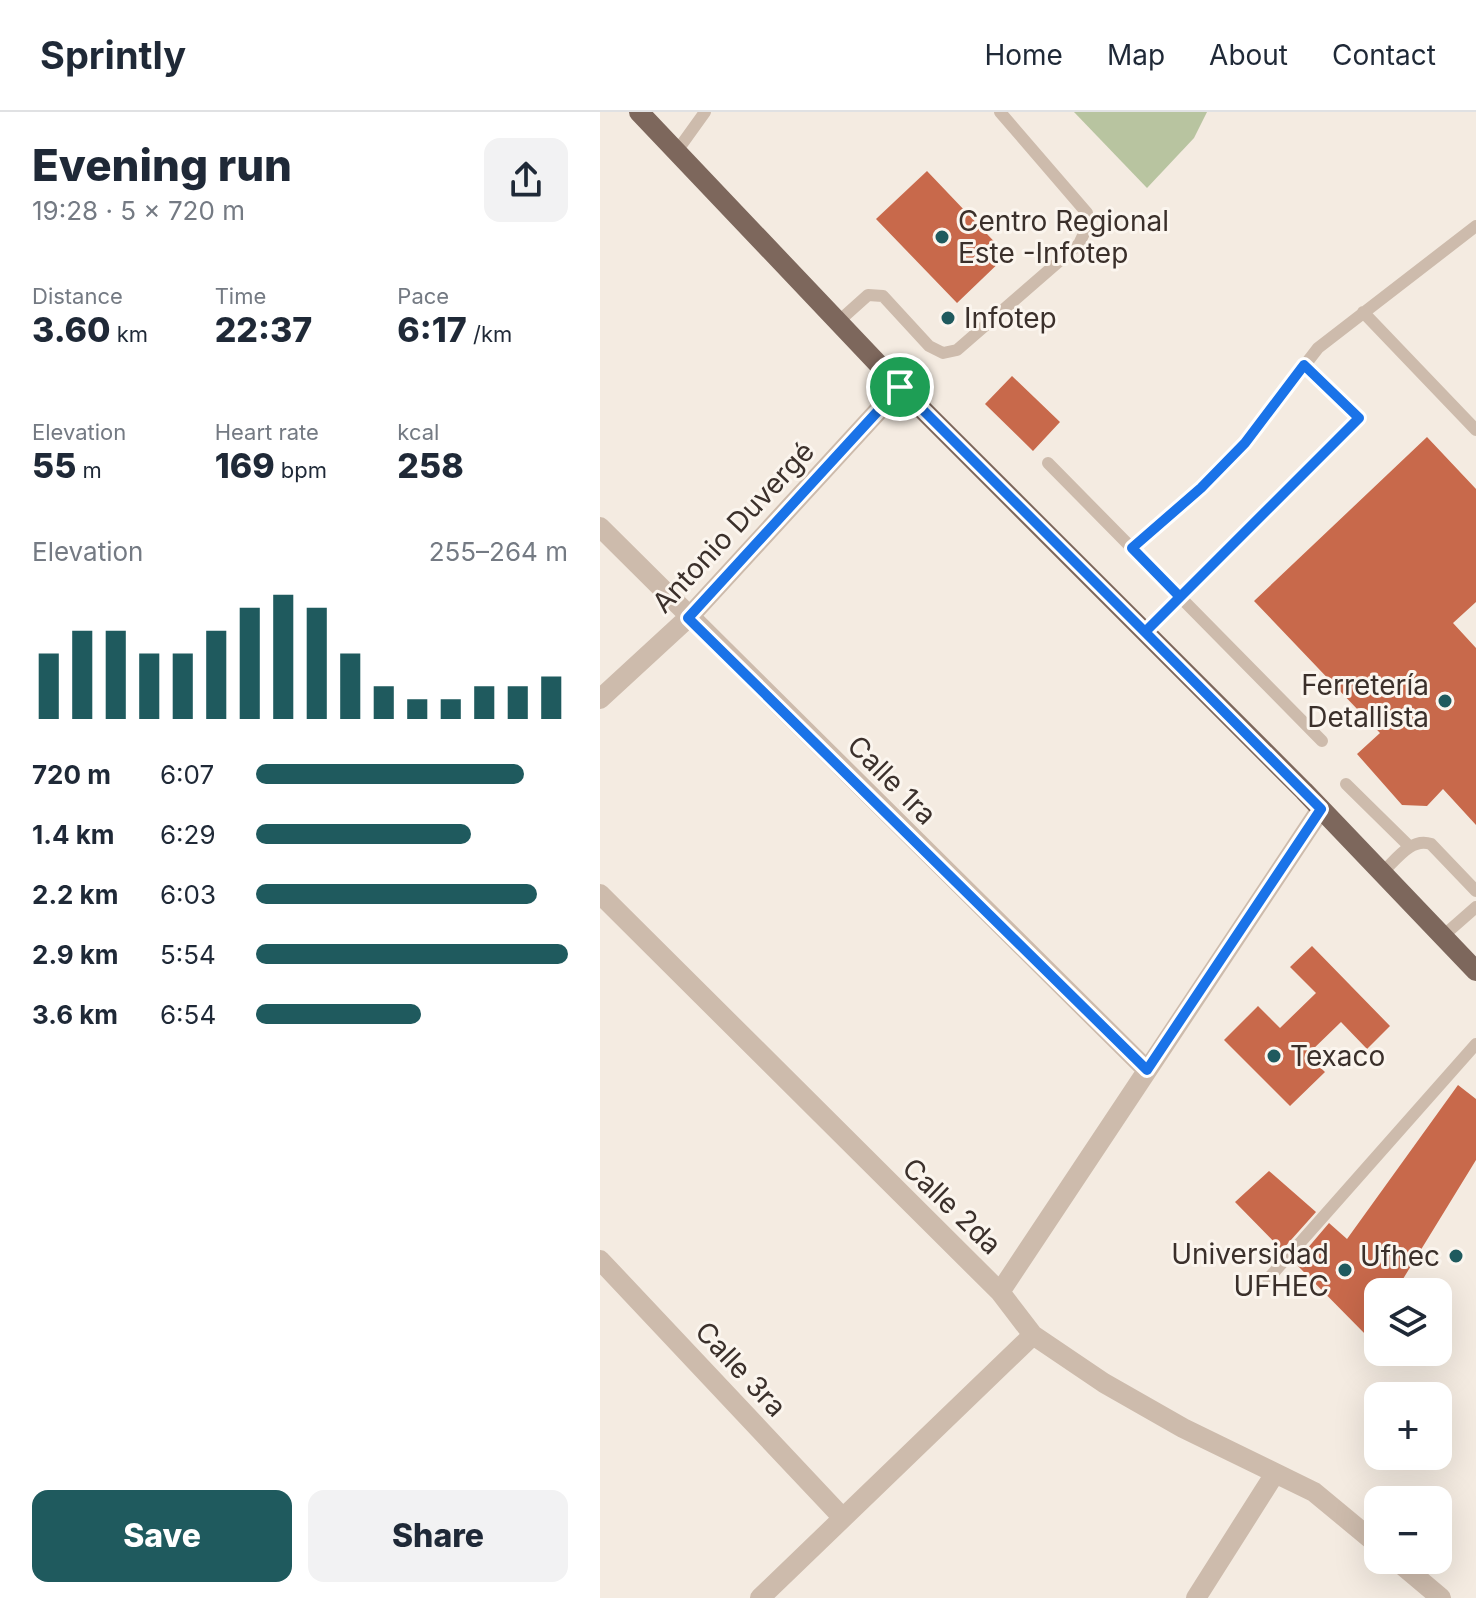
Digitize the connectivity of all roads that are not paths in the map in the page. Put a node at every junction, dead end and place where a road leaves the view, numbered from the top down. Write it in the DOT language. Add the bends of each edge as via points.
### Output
graph roads {
  1 [pos="639,112"];
  2 [pos="705,112"];
  3 [pos="1000,112"];
  4 [pos="677,151"];
  5 [pos="1476,226"];
  6 [pos="1363,312"];
  7 [pos="839,321"];
  8 [pos="1304,365"];
  9 [pos="900,387"];
  10 [pos="1476,430"];
  11 [pos="1048,463"];
  12 [pos="600,527"];
  13 [pos="1132,548"];
  14 [pos="1180,597"];
  15 [pos="688,618"];
  16 [pos="1145,632"];
  17 [pos="600,699"];
  18 [pos="1322,741"];
  19 [pos="1346,784"];
  20 [pos="1321,809"];
  21 [pos="1410,847"];
  22 [pos="1382,873"];
  23 [pos="1476,891"];
  24 [pos="600,894"];
  25 [pos="1476,907"];
  26 [pos="1443,936"];
  27 [pos="1476,971"];
  28 [pos="1476,1044"];
  29 [pos="1147,1070"];
  30 [pos="600,1260"];
  31 [pos="1268,1279"];
  32 [pos="1000,1292"];
  33 [pos="1033,1335"];
  34 [pos="1274,1475"];
  35 [pos="841,1516"];
  36 [pos="1364,1533"];
  37 [pos="1413,1574"];
  38 [pos="760,1598"];
  39 [pos="1196,1598"];
  40 [pos="1441,1598"];
  1 -- 4 [label="main road"];
  2 -- 4 [label="lane"];
  3 -- 7 [label="lane" via="1087,213 1079,244 957,350 943,353 929,346 883,296 868,295"];
  4 -- 7 [label="main road"];
  5 -- 6 [label="lane"];
  6 -- 8 [label="lane"];
  6 -- 10 [label="lane"];
  7 -- 9 [label="main road"];
  8 -- 13 [label="lane" via="1245,443"];
  8 -- 14 [label="lane" via="1359,418"];
  9 -- 15 [label="street, Antonio Duvergé"];
  9 -- 16 [label="main road"];
  11 -- 13 [label="lane"];
  12 -- 15 [label="street, Calle 1ra"];
  13 -- 14 [label="lane"];
  14 -- 16 [label="lane"];
  14 -- 18 [label="lane"];
  15 -- 17 [label="street, Antonio Duvergé"];
  15 -- 29 [label="street, Calle 1ra"];
  16 -- 20 [label="main road"];
  19 -- 21 [label="lane"];
  20 -- 22 [label="main road"];
  20 -- 29 [label="street"];
  21 -- 22 [label="lane"];
  21 -- 23 [label="lane" via="1422,841 1431,844"];
  22 -- 26 [label="main road"];
  24 -- 32 [label="street, Calle 2da"];
  25 -- 26 [label="lane"];
  26 -- 27 [label="main road"];
  28 -- 31 [label="lane"];
  29 -- 32 [label="street"];
  30 -- 35 [label="street, Calle 3ra"];
  32 -- 33 [label="street, Calle 2da"];
  33 -- 34 [label="street, Calle 2da" via="1104,1383"];
  33 -- 35 [label="street"];
  34 -- 36 [label="street, Calle 2da" via="1314,1492"];
  34 -- 39 [label="street"];
  35 -- 38 [label="street"];
  37 -- 40 [label="street"];
}
